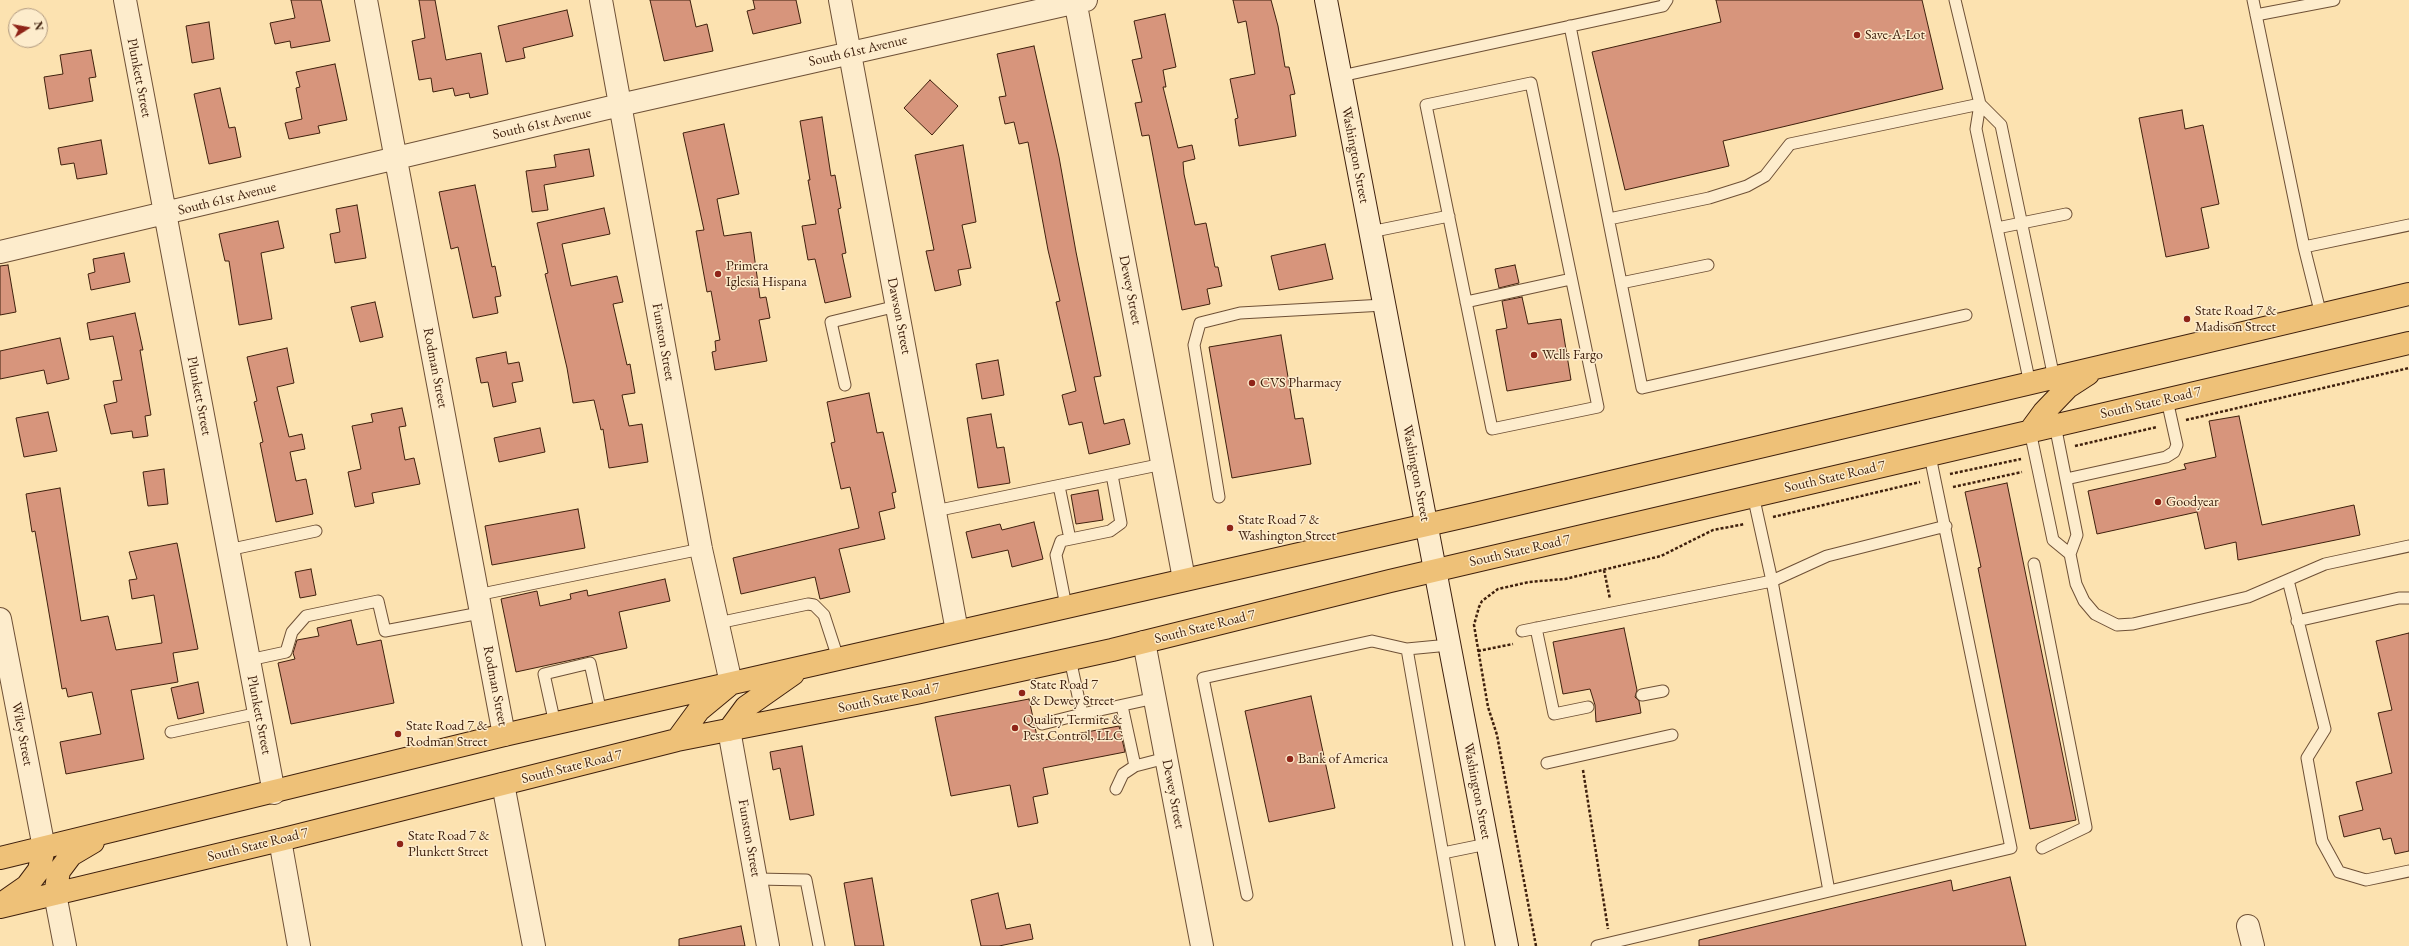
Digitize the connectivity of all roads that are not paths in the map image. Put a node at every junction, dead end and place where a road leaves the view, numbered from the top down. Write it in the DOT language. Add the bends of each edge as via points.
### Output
graph roads {
  1 [pos="125,0"];
  2 [pos="366,0"];
  3 [pos="602,0"];
  4 [pos="840,0"];
  5 [pos="1326,0"];
  6 [pos="1667,0"];
  7 [pos="1955,0"];
  8 [pos="2253,0"];
  9 [pos="2334,0"];
  10 [pos="1079,1"];
  11 [pos="2256,16"];
  12 [pos="1570,26"];
  13 [pos="850,53"];
  14 [pos="1341,76"];
  15 [pos="1980,104"];
  16 [pos="620,105"];
  17 [pos="396,158"];
  18 [pos="165,214"];
  19 [pos="2066,214"];
  20 [pos="1449,216"];
  21 [pos="1609,219"];
  22 [pos="2021,223"];
  23 [pos="2409,225"];
  24 [pos="1997,228"];
  25 [pos="1370,232"];
  26 [pos="2304,247"];
  27 [pos="0,252"];
  28 [pos="1708,265"];
  29 [pos="1572,279"];
  30 [pos="1621,283"];
  31 [pos="2409,294"];
  32 [pos="1466,302"];
  33 [pos="1384,305"];
  34 [pos="897,306"];
  35 [pos="2321,314"];
  36 [pos="1966,315"];
  37 [pos="2409,343"];
  38 [pos="2098,368"];
  39 [pos="2054,378"];
  40 [pos="2030,384"];
  41 [pos="845,385"];
  42 [pos="2166,400"];
  43 [pos="2055,425"];
  44 [pos="2030,431"];
  45 [pos="2005,437"];
  46 [pos="1930,456"];
  47 [pos="1163,464"];
  48 [pos="1112,475"];
  49 [pos="2066,479"];
  50 [pos="1059,486"];
  51 [pos="1753,496"];
  52 [pos="1219,497"];
  53 [pos="935,511"];
  54 [pos="1426,525"];
  55 [pos="1946,526"];
  56 [pos="316,530"];
  57 [pos="1070,539"];
  58 [pos="2409,546"];
  59 [pos="701,549"];
  60 [pos="228,550"];
  61 [pos="2070,554"];
  62 [pos="2034,564"];
  63 [pos="1435,571"];
  64 [pos="1184,579"];
  65 [pos="2288,580"];
  66 [pos="1772,581"];
  67 [pos="2409,598"];
  68 [pos="479,604"];
  69 [pos="1066,606"];
  70 [pos="0,619"];
  71 [pos="2297,621"];
  72 [pos="718,623"];
  73 [pos="958,631"];
  74 [pos="1522,631"];
  75 [pos="1537,633"];
  76 [pos="1144,642"];
  77 [pos="1449,645"];
  78 [pos="1407,650"];
  79 [pos="838,658"];
  80 [pos="1070,658"];
  81 [pos="249,660"];
  82 [pos="802,667"];
  83 [pos="731,683"];
  84 [pos="1663,691"];
  85 [pos="1642,695"];
  86 [pos="1155,698"];
  87 [pos="1122,706"];
  88 [pos="1588,707"];
  89 [pos="259,713"];
  90 [pos="601,713"];
  91 [pos="1082,714"];
  92 [pos="555,724"];
  93 [pos="1042,724"];
  94 [pos="729,730"];
  95 [pos="171,732"];
  96 [pos="504,735"];
  97 [pos="1672,735"];
  98 [pos="677,740"];
  99 [pos="1166,758"];
  100 [pos="1547,763"];
  101 [pos="1135,766"];
  102 [pos="503,784"];
  103 [pos="1116,789"];
  104 [pos="274,793"];
  105 [pos="106,834"];
  106 [pos="280,840"];
  107 [pos="1487,844"];
  108 [pos="44,848"];
  109 [pos="2042,848"];
  110 [pos="1443,853"];
  111 [pos="0,858"];
  112 [pos="2409,871"];
  113 [pos="757,879"];
  114 [pos="1829,891"];
  115 [pos="55,894"];
  116 [pos="1247,895"];
  117 [pos="0,906"];
  118 [pos="64,946"];
  119 [pos="299,946"];
  120 [pos="534,946"];
  121 [pos="768,946"];
  122 [pos="819,946"];
  123 [pos="1202,946"];
  124 [pos="1459,946"];
  125 [pos="1507,946"];
  126 [pos="1597,946"];
  1 -- 18 [label="street, Plunkett Street"];
  2 -- 17 [label="street, Rodman Street"];
  3 -- 16 [label="street, Funston Street"];
  4 -- 13 [label="street, Dawson Street"];
  5 -- 14 [label="street, Washington Street"];
  6 -- 12 [label="lane" via="1663,6"];
  7 -- 15 [label="lane"];
  8 -- 11 [label="lane"];
  9 -- 11 [label="lane"];
  10 -- 13 [label="street, South 61st Avenue"];
  10 -- 47 [label="street, Dewey Street"];
  11 -- 26 [label="lane"];
  12 -- 14 [label="lane"];
  12 -- 21 [label="lane"];
  13 -- 16 [label="street, South 61st Avenue"];
  13 -- 34 [label="street, Dawson Street"];
  14 -- 25 [label="street, Washington Street"];
  15 -- 21 [label="lane" via="1790,144 1766,176 1747,186 1709,198"];
  15 -- 22 [label="lane" via="2001,125"];
  15 -- 24 [label="lane" via="1976,129"];
  16 -- 17 [label="street, South 61st Avenue"];
  16 -- 59 [label="street, Funston Street"];
  17 -- 18 [label="street, South 61st Avenue"];
  17 -- 68 [label="street, Rodman Street"];
  18 -- 27 [label="street, South 61st Avenue"];
  18 -- 60 [label="street, Plunkett Street"];
  19 -- 22 [label="lane"];
  20 -- 25 [label="lane"];
  20 -- 29 [label="lane" via="1426,105 1531,83"];
  20 -- 32 [label="lane"];
  21 -- 30 [label="lane"];
  22 -- 24 [label="lane"];
  22 -- 39 [label="lane"];
  23 -- 26 [label="lane"];
  24 -- 40 [label="lane"];
  25 -- 33 [label="street, Washington Street"];
  26 -- 35 [label="lane"];
  28 -- 30 [label="lane"];
  29 -- 32 [label="lane"];
  29 -- 32 [label="lane" via="1598,407 1492,429"];
  30 -- 36 [label="lane" via="1642,388"];
  31 -- 35 [label="main road"];
  33 -- 52 [label="lane" via="1240,313 1200,323 1194,345"];
  33 -- 54 [label="street, Washington Street"];
  34 -- 41 [label="lane" via="831,322"];
  34 -- 53 [label="street, Dawson Street"];
  35 -- 38 [label="main road"];
  37 -- 42 [label="main road, South State Road 7"];
  38 -- 39 [label="main road"];
  38 -- 44 [label="main road" via="2068,387"];
  39 -- 40 [label="main road"];
  39 -- 45 [label="main road" via="2046,398 2027,422"];
  40 -- 54 [label="main road"];
  42 -- 43 [label="main road, South State Road 7"];
  42 -- 49 [label="lane" via="2177,445 2174,452 2166,457"];
  43 -- 44 [label="main road, South State Road 7"];
  43 -- 49 [label="lane"];
  44 -- 45 [label="main road, South State Road 7"];
  44 -- 61 [label="lane" via="2053,540"];
  45 -- 46 [label="main road, South State Road 7"];
  46 -- 51 [label="main road, South State Road 7"];
  46 -- 55 [label="lane"];
  47 -- 48 [label="lane"];
  47 -- 64 [label="street, Dewey Street"];
  48 -- 50 [label="lane"];
  48 -- 57 [label="lane" via="1121,523 1110,531"];
  49 -- 61 [label="lane" via="2078,536"];
  50 -- 53 [label="lane"];
  50 -- 57 [label="lane"];
  51 -- 63 [label="main road, South State Road 7"];
  51 -- 66 [label="lane"];
  53 -- 73 [label="street, Dawson Street"];
  54 -- 63 [label="street, Washington Street"];
  54 -- 64 [label="main road"];
  55 -- 66 [label="lane" via="1828,556"];
  55 -- 114 [label="lane" via="2011,848"];
  56 -- 60 [label="lane"];
  57 -- 69 [label="lane" via="1061,541 1056,555"];
  58 -- 65 [label="lane" via="2325,564"];
  59 -- 68 [label="lane"];
  59 -- 72 [label="street, Funston Street"];
  60 -- 81 [label="street, Plunkett Street"];
  61 -- 65 [label="lane" via="2076,584 2084,601 2095,614 2117,625 2133,624 2248,597"];
  62 -- 109 [label="lane" via="2086,827"];
  63 -- 76 [label="main road, South State Road 7"];
  63 -- 77 [label="street, Washington Street"];
  64 -- 69 [label="main road"];
  65 -- 71 [label="lane"];
  66 -- 75 [label="lane" via="1613,613"];
  66 -- 114 [label="lane"];
  67 -- 71 [label="lane" via="2399,598"];
  68 -- 81 [label="lane" via="386,631 378,601 306,616 292,632 286,652"];
  68 -- 96 [label="street, Rodman Street"];
  69 -- 73 [label="main road"];
  70 -- 108 [label="street, Wiley Street"];
  71 -- 112 [label="lane" via="2325,729 2307,758 2322,841 2339,872 2366,880"];
  72 -- 79 [label="lane" via="808,604 814,605 824,615"];
  72 -- 83 [label="street, Funston Street"];
  73 -- 79 [label="main road"];
  74 -- 75 [label="lane"];
  75 -- 88 [label="lane" via="1554,714"];
  76 -- 80 [label="main road, South State Road 7"];
  76 -- 86 [label="street, Dewey Street"];
  77 -- 78 [label="lane"];
  77 -- 107 [label="street, Washington Street"];
  78 -- 110 [label="lane"];
  78 -- 116 [label="lane" via="1372,641 1203,678"];
  79 -- 82 [label="main road"];
  80 -- 91 [label="lane"];
  80 -- 94 [label="main road, South State Road 7" via="916,693"];
  81 -- 89 [label="street, Plunkett Street"];
  82 -- 83 [label="main road"];
  82 -- 94 [label="main road" via="746,707"];
  83 -- 90 [label="main road"];
  83 -- 98 [label="main road" via="699,710"];
  84 -- 85 [label="lane"];
  86 -- 87 [label="lane"];
  86 -- 99 [label="street, Dewey Street"];
  87 -- 91 [label="lane"];
  87 -- 101 [label="lane"];
  89 -- 95 [label="lane"];
  89 -- 104 [label="street, Plunkett Street"];
  90 -- 92 [label="main road"];
  90 -- 92 [label="lane" via="590,664 544,674"];
  91 -- 93 [label="lane"];
  92 -- 96 [label="main road"];
  94 -- 98 [label="main road, South State Road 7"];
  94 -- 113 [label="street, Funston Street"];
  96 -- 104 [label="main road"];
  97 -- 100 [label="lane"];
  98 -- 102 [label="main road, South State Road 7"];
  99 -- 101 [label="lane"];
  99 -- 123 [label="street, Dewey Street"];
  101 -- 103 [label="lane" via="1123,774"];
  102 -- 106 [label="main road, South State Road 7"];
  102 -- 120 [label="street"];
  104 -- 105 [label="main road"];
  105 -- 108 [label="main road"];
  105 -- 115 [label="main road" via="71,855 59,871"];
  106 -- 115 [label="main road, South State Road 7"];
  106 -- 119 [label="street"];
  107 -- 110 [label="lane"];
  107 -- 125 [label="street, Washington Street"];
  108 -- 111 [label="main road"];
  108 -- 117 [label="main road" via="39,870 27,886"];
  110 -- 124 [label="lane"];
  113 -- 121 [label="street, Funston Street"];
  113 -- 122 [label="lane" via="806,880"];
  114 -- 126 [label="lane"];
  115 -- 117 [label="main road, South State Road 7"];
  115 -- 118 [label="street"];
}
